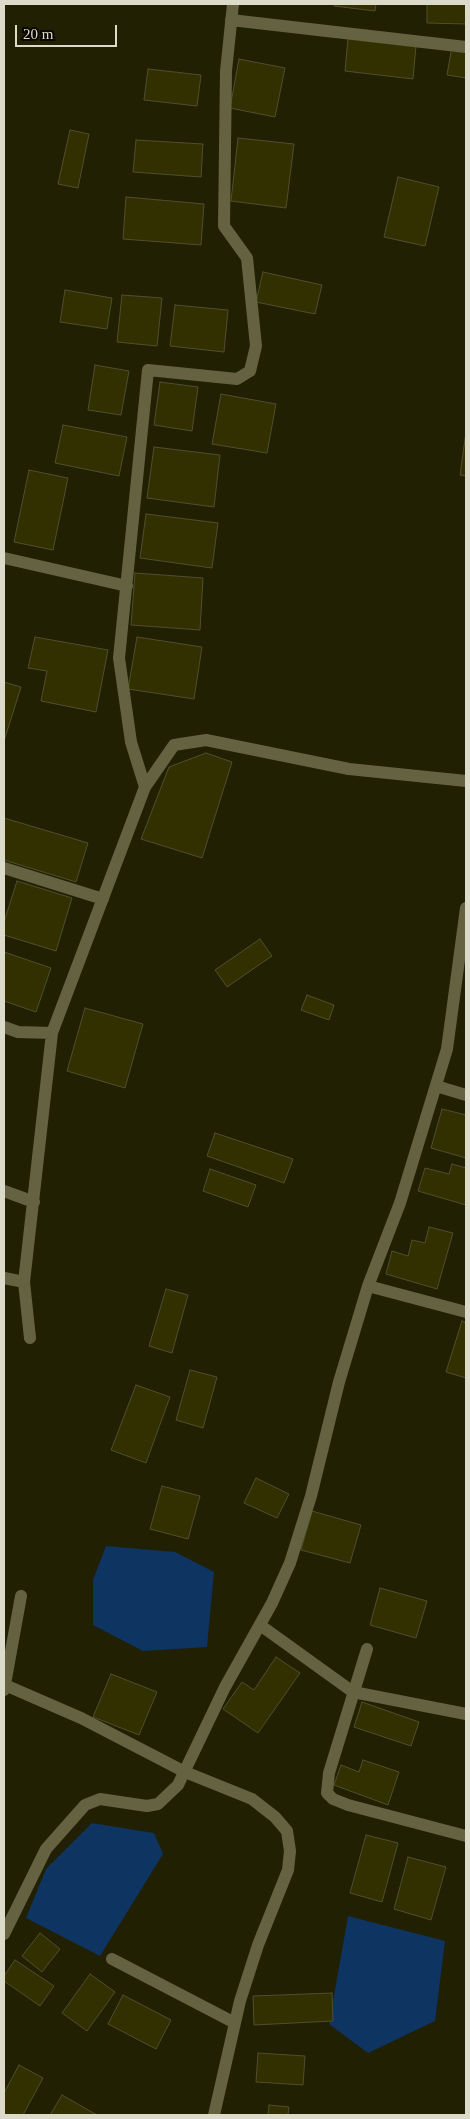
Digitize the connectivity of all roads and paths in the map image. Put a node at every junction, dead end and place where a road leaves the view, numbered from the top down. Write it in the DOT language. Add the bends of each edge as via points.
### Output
graph roads {
  1 [pos="233,4"];
  2 [pos="231,20"];
  3 [pos="466,47"];
  4 [pos="4,558"];
  5 [pos="127,586"];
  6 [pos="466,781"];
  7 [pos="145,787"];
  8 [pos="4,868"];
  9 [pos="103,898"];
  10 [pos="466,908"];
  11 [pos="4,1027"];
  12 [pos="52,1032"];
  13 [pos="436,1086"];
  14 [pos="466,1095"];
  15 [pos="4,1191"];
  16 [pos="34,1202"];
  17 [pos="4,1278"];
  18 [pos="24,1282"];
  19 [pos="368,1286"];
  20 [pos="466,1312"];
  21 [pos="30,1338"];
  22 [pos="21,1596"];
  23 [pos="260,1625"];
  24 [pos="367,1649"];
  25 [pos="4,1687"];
  26 [pos="354,1692"];
  27 [pos="466,1714"];
  28 [pos="185,1772"];
  29 [pos="466,1836"];
  30 [pos="4,1934"];
  31 [pos="112,1959"];
  32 [pos="235,2023"];
  33 [pos="214,2115"];
  1 -- 2 [label="street"];
  2 -- 3 [label="street"];
  2 -- 5 [label="street" via="226,71 224,226 247,258 256,346 250,371 237,379 148,370"];
  4 -- 5 [label="street"];
  5 -- 7 [label="street" via="119,658 131,742"];
  6 -- 7 [label="street" via="349,769 206,740 174,745"];
  7 -- 9 [label="street"];
  8 -- 9 [label="street"];
  9 -- 12 [label="street"];
  10 -- 13 [label="street" via="447,1049"];
  11 -- 12 [label="street" via="18,1032"];
  12 -- 16 [label="street"];
  13 -- 14 [label="street"];
  13 -- 19 [label="street" via="400,1203"];
  15 -- 16 [label="street"];
  16 -- 18 [label="street"];
  17 -- 18 [label="street"];
  18 -- 21 [label="street"];
  19 -- 20 [label="street"];
  19 -- 23 [label="street" via="290,1563"];
  22 -- 25 [label="street"];
  23 -- 26 [label="street"];
  23 -- 28 [label="street" via="225,1686"];
  24 -- 26 [label="street"];
  25 -- 28 [label="street" via="81,1718"];
  26 -- 27 [label="street"];
  26 -- 29 [label="street" via="329,1773 327,1793 333,1800 348,1805"];
  28 -- 30 [label="street" via="178,1785 158,1804 147,1806 100,1800 85,1805 46,1849"];
  28 -- 32 [label="street" via="252,1800 275,1817 287,1831 288,1870 258,1945"];
  31 -- 32 [label="street"];
  32 -- 33 [label="street"];
}
